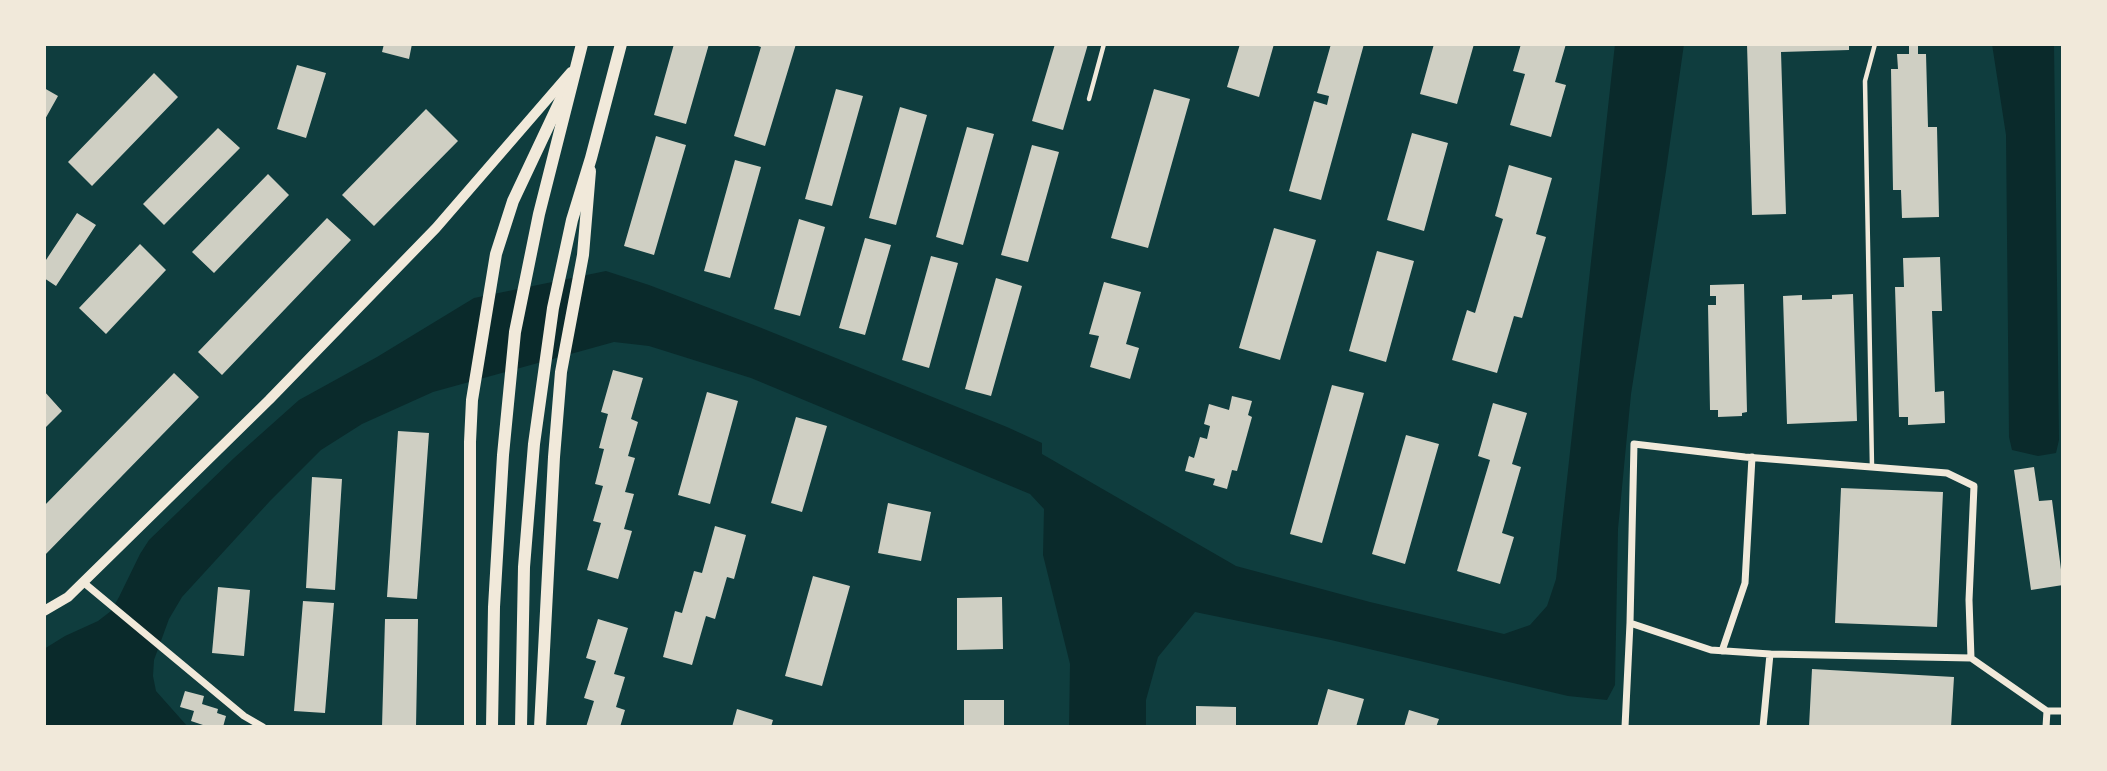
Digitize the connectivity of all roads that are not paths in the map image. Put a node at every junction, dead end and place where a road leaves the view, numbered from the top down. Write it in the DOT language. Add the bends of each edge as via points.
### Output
graph roads {
  1 [pos="582,44"];
  2 [pos="621,44"];
  3 [pos="1104,44"];
  4 [pos="1875,44"];
  5 [pos="576,67"];
  6 [pos="1089,99"];
  7 [pos="591,158"];
  8 [pos="1752,457"];
  9 [pos="1872,467"];
  10 [pos="83,582"];
  11 [pos="44,611"];
  12 [pos="1630,623"];
  13 [pos="1721,651"];
  14 [pos="1770,654"];
  15 [pos="1971,659"];
  16 [pos="2047,711"];
  17 [pos="2063,711"];
  18 [pos="263,727"];
  19 [pos="470,727"];
  20 [pos="492,727"];
  21 [pos="522,727"];
  22 [pos="540,727"];
  23 [pos="1625,727"];
  24 [pos="1763,727"];
  25 [pos="2046,727"];
  1 -- 5 [label="main road"];
  2 -- 7 [label="main road"];
  3 -- 6 [label="lane"];
  4 -- 9 [label="lane" via="1865,81"];
  5 -- 10 [label="street" via="436,228"];
  5 -- 19 [label="main road" via="513,201 490,287 470,442"];
  5 -- 20 [label="main road" via="515,332 494,607"];
  7 -- 21 [label="main road" via="553,308 534,444 523,567"];
  7 -- 22 [label="main road" via="583,255 561,372"];
  8 -- 9 [label="street"];
  8 -- 12 [label="street" via="1634,444"];
  8 -- 13 [label="street" via="1745,583"];
  9 -- 15 [label="street" via="1947,473 1974,485"];
  10 -- 11 [label="street"];
  10 -- 18 [label="street"];
  12 -- 13 [label="street"];
  12 -- 23 [label="street"];
  13 -- 14 [label="street"];
  14 -- 15 [label="street"];
  14 -- 24 [label="street"];
  15 -- 16 [label="street"];
  16 -- 17 [label="street"];
  16 -- 25 [label="street"];
}
